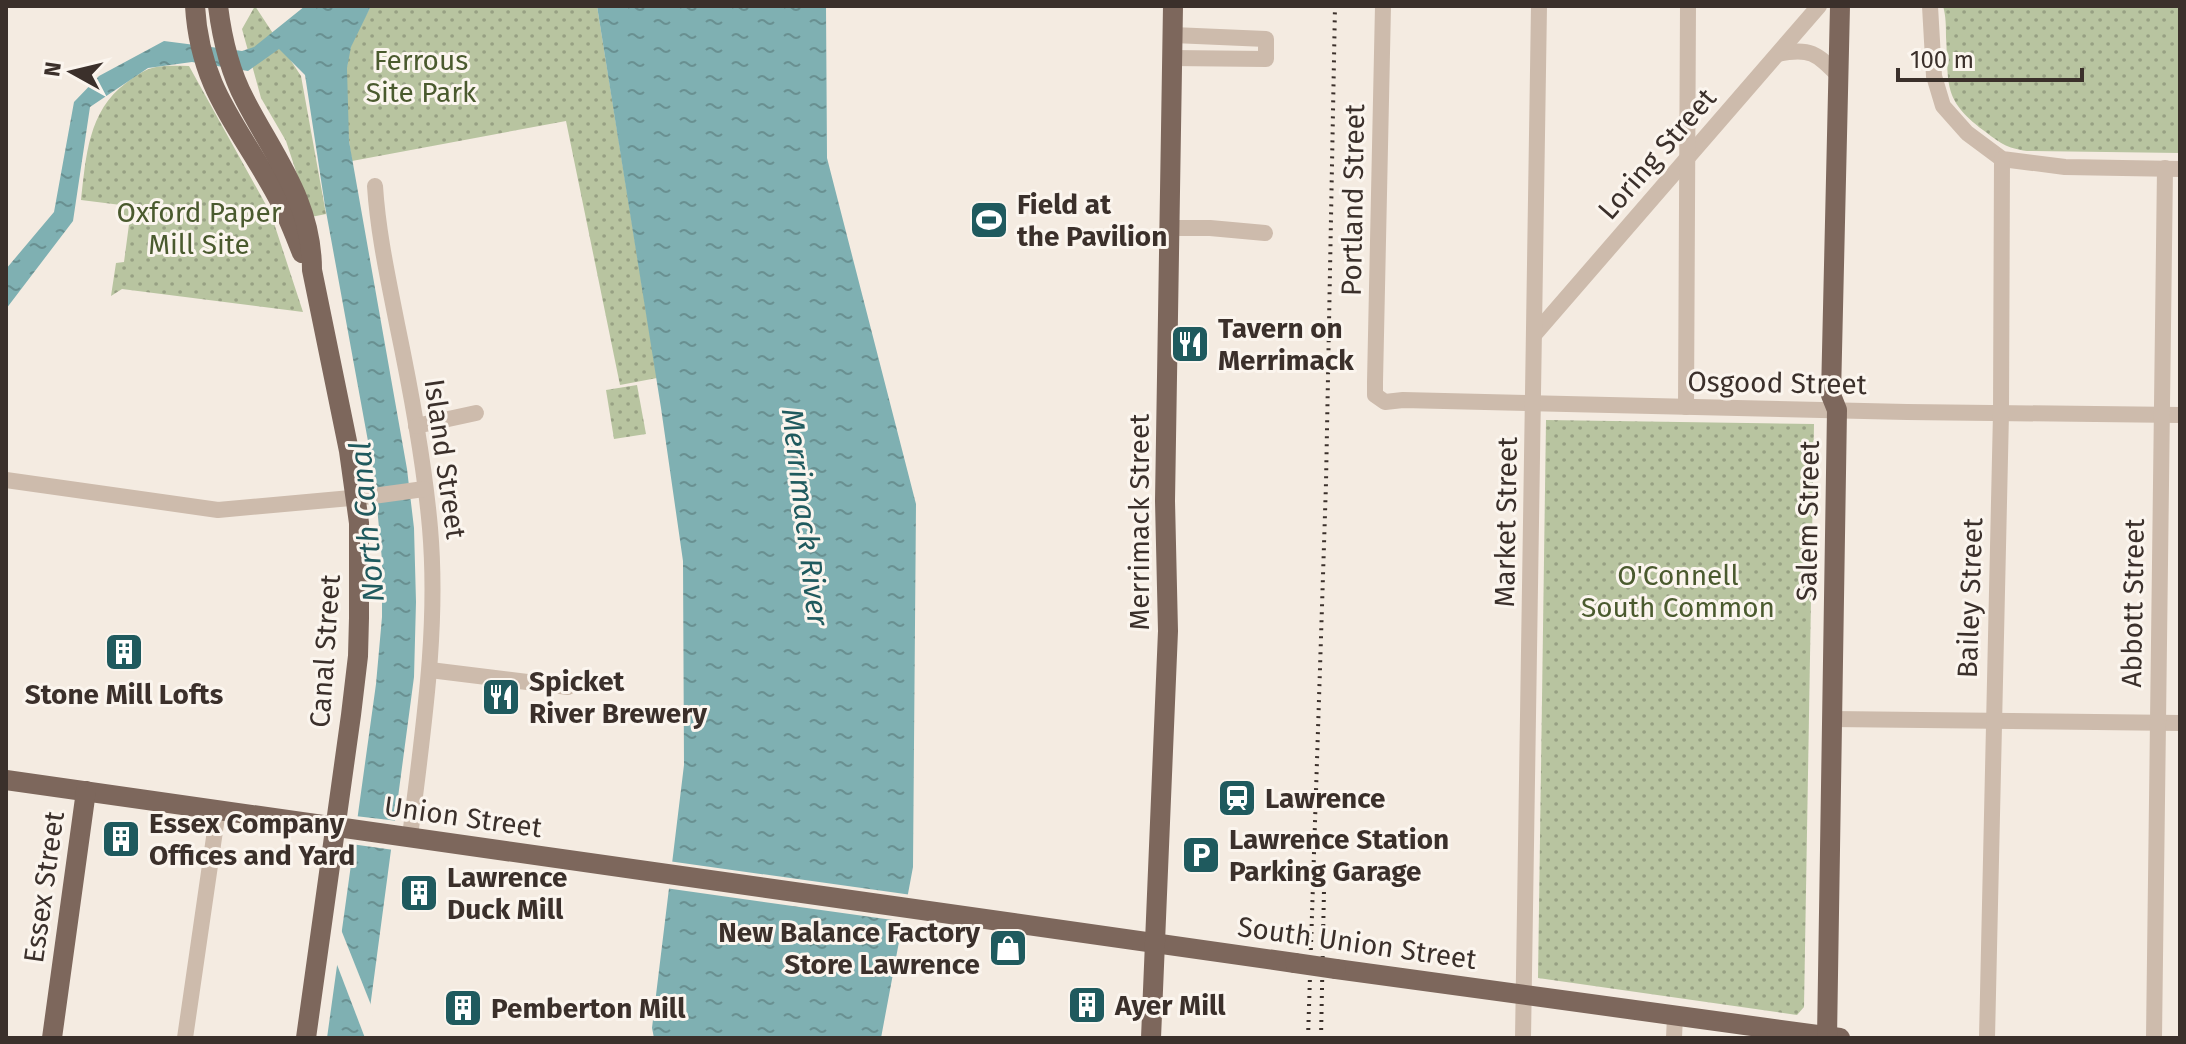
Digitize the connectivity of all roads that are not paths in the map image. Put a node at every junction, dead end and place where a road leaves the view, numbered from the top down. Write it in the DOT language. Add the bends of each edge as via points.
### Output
graph roads {
  1 [pos="1173,6"];
  2 [pos="1383,6"];
  3 [pos="1539,6"];
  4 [pos="1688,6"];
  5 [pos="1819,6"];
  6 [pos="1840,6"];
  7 [pos="1930,6"];
  8 [pos="195,9"];
  9 [pos="218,9"];
  10 [pos="1173,35"];
  11 [pos="1778,54"];
  12 [pos="1172,58"];
  13 [pos="1840,77"];
  14 [pos="1688,159"];
  15 [pos="2002,159"];
  16 [pos="2172,169"];
  17 [pos="375,186"];
  18 [pos="1169,228"];
  19 [pos="1265,233"];
  20 [pos="312,270"];
  21 [pos="1534,335"];
  22 [pos="1375,395"];
  23 [pos="1533,403"];
  24 [pos="1686,407"];
  25 [pos="1837,410"];
  26 [pos="476,413"];
  27 [pos="2001,413"];
  28 [pos="2163,415"];
  29 [pos="2180,415"];
  30 [pos="416,426"];
  31 [pos="6,480"];
  32 [pos="418,490"];
  33 [pos="364,497"];
  34 [pos="430,670"];
  35 [pos="568,687"];
  36 [pos="1832,719"];
  37 [pos="1993,721"];
  38 [pos="2157,723"];
  39 [pos="2180,723"];
  40 [pos="6,780"];
  41 [pos="86,791"];
  42 [pos="218,810"];
  43 [pos="345,829"];
  44 [pos="404,837"];
  45 [pos="864,902"];
  46 [pos="1156,942"];
  47 [pos="1523,995"];
  48 [pos="1675,1016"];
  49 [pos="1832,1037"];
  50 [pos="52,1038"];
  51 [pos="185,1038"];
  52 [pos="306,1038"];
  53 [pos="1151,1038"];
  54 [pos="1523,1038"];
  55 [pos="1674,1038"];
  56 [pos="1987,1038"];
  57 [pos="2154,1038"];
  1 -- 10 [label="main road, Merrimack Street"];
  2 -- 22 [label="street, Portland Street"];
  3 -- 21 [label="street, Market Street"];
  4 -- 14 [label="street"];
  5 -- 11 [label="street, Loring Street"];
  6 -- 13 [label="main road, Salem Street"];
  7 -- 15 [label="street" via="1934,76 1943,106 1967,133"];
  8 -- 20 [label="main road, Canal Street" via="209,77 277,195"];
  9 -- 20 [label="main road, Canal Street" via="236,81 287,172 306,221"];
  10 -- 12 [label="main road, Merrimack Street"];
  10 -- 12 [label="street" via="1266,39 1266,59"];
  11 -- 13 [label="street" via="1805,50"];
  11 -- 14 [label="street, Loring Street"];
  12 -- 18 [label="main road, Merrimack Street"];
  13 -- 25 [label="main road, Salem Street" via="1831,395"];
  14 -- 21 [label="street, Loring Street"];
  14 -- 24 [label="street"];
  15 -- 16 [label="street" via="2065,167"];
  15 -- 27 [label="street, Bailey Street"];
  16 -- 28 [label="street, Abbott Street"];
  17 -- 30 [label="street, Island Street"];
  18 -- 19 [label="street"];
  18 -- 46 [label="main road, Merrimack Street" via="1168,631"];
  20 -- 33 [label="main road, Canal Street"];
  21 -- 23 [label="street, Market Street"];
  22 -- 23 [label="street, Osgood Street" via="1385,402"];
  23 -- 24 [label="street, Osgood Street"];
  23 -- 47 [label="street, Market Street"];
  24 -- 25 [label="street, Osgood Street"];
  25 -- 27 [label="street, Osgood Street"];
  25 -- 36 [label="main road, Salem Street"];
  26 -- 30 [label="street"];
  27 -- 28 [label="street, Osgood Street"];
  27 -- 37 [label="street, Bailey Street"];
  28 -- 29 [label="street, Osgood Street"];
  28 -- 38 [label="street, Abbott Street"];
  30 -- 32 [label="street, Island Street"];
  31 -- 33 [label="street" via="218,510"];
  32 -- 33 [label="street"];
  32 -- 34 [label="street, Island Street" via="433,585"];
  33 -- 43 [label="main road, Canal Street"];
  34 -- 35 [label="street"];
  34 -- 44 [label="street, Island Street"];
  36 -- 37 [label="street"];
  36 -- 49 [label="main road, Salem Street"];
  37 -- 38 [label="street"];
  37 -- 56 [label="street, Bailey Street"];
  38 -- 39 [label="street"];
  38 -- 57 [label="street, Abbott Street"];
  40 -- 41 [label="main road, Union Street"];
  41 -- 42 [label="main road, Union Street"];
  41 -- 50 [label="main road, Essex Street"];
  42 -- 43 [label="main road, Union Street"];
  42 -- 51 [label="street"];
  43 -- 44 [label="main road, Union Street"];
  43 -- 52 [label="main road, Canal Street"];
  44 -- 45 [label="main road, Union Street"];
  45 -- 46 [label="main road, South Union Street"];
  46 -- 47 [label="main road, South Union Street, bridge"];
  46 -- 53 [label="main road, Merrimack Street"];
  47 -- 48 [label="main road, South Union Street"];
  47 -- 54 [label="street, Market Street"];
  48 -- 49 [label="main road, South Union Street"];
  48 -- 55 [label="street"];
}
